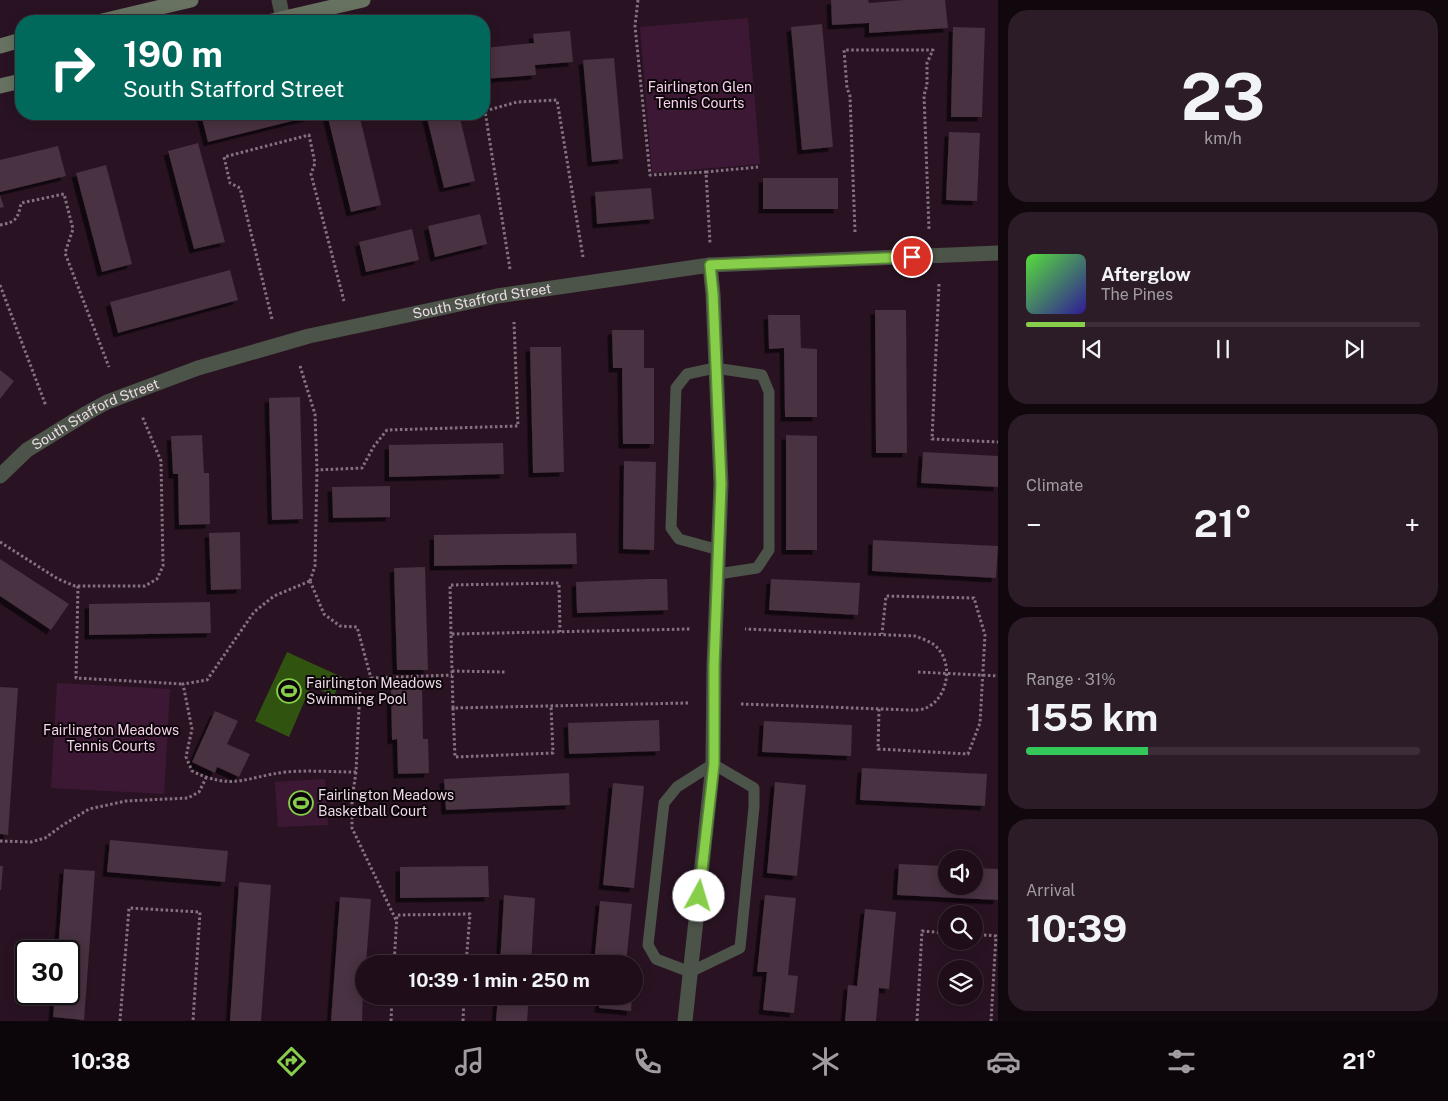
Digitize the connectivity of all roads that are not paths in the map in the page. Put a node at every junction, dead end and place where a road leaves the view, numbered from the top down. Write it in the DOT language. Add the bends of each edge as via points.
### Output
graph roads {
  1 [pos="191,0"];
  2 [pos="279,0"];
  3 [pos="364,0"];
  4 [pos="127,15"];
  5 [pos="278,15"];
  6 [pos="300,15"];
  7 [pos="15,42"];
  8 [pos="0,46"];
  9 [pos="15,82"];
  10 [pos="0,86"];
  11 [pos="998,253"];
  12 [pos="710,265"];
  13 [pos="715,368"];
  14 [pos="0,476"];
  15 [pos="719,550"];
  16 [pos="718,574"];
  17 [pos="714,764"];
  18 [pos="690,972"];
  19 [pos="685,1021"];
  1 -- 4 [label="main road"];
  2 -- 5 [label="street"];
  3 -- 6 [label="main road"];
  7 -- 8 [label="main road"];
  9 -- 10 [label="main road"];
  11 -- 12 [label="street, South Stafford Street"];
  12 -- 13 [label="street"];
  12 -- 14 [label="street, South Stafford Street" via="497,296 309,336 206,366 108,402 87,413 28,450"];
  13 -- 15 [label="street" via="721,484"];
  13 -- 15 [label="lane" via="687,374 676,388 672,528 679,539"];
  13 -- 16 [label="lane" via="762,375 769,392 769,550 757,568"];
  15 -- 16 [label="street"];
  16 -- 17 [label="street"];
  17 -- 18 [label="street"];
  17 -- 18 [label="lane" via="677,787 664,804 648,945 656,959"];
  17 -- 18 [label="lane" via="754,788 740,948"];
  18 -- 19 [label="street"];
}
